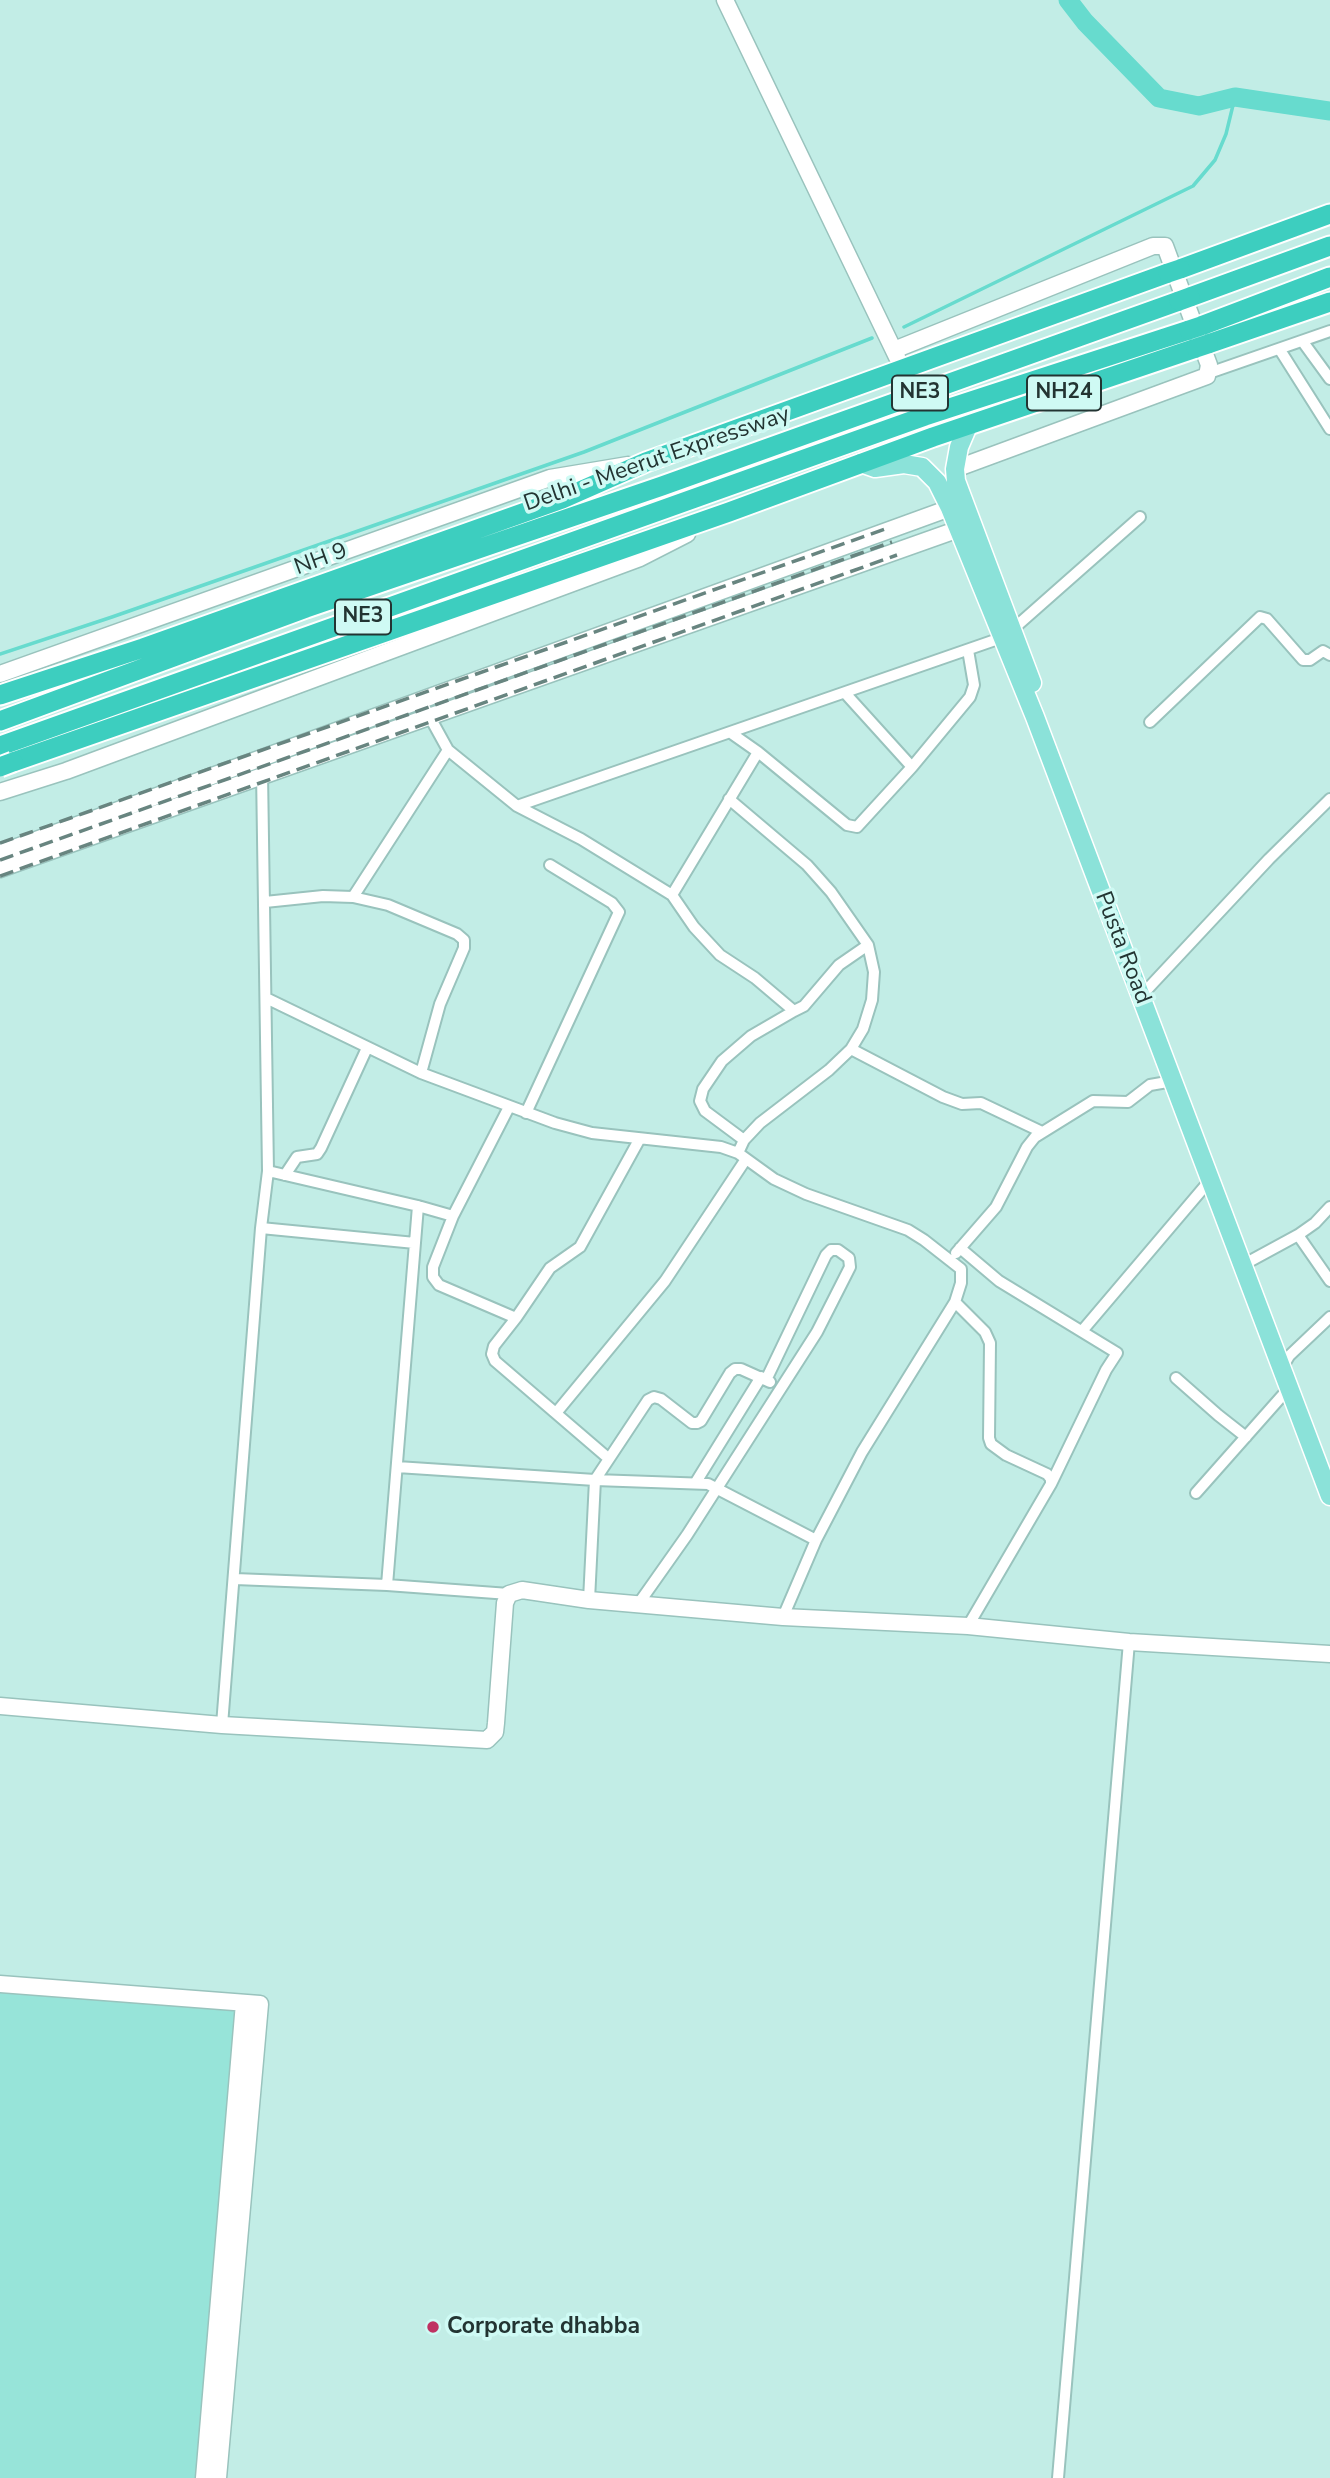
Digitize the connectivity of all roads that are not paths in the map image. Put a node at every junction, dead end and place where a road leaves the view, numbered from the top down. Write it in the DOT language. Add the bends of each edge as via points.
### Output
graph roads {
  1 [pos="725,0"];
  2 [pos="1329,214"];
  3 [pos="1330,246"];
  4 [pos="1330,277"];
  5 [pos="1330,302"];
  6 [pos="1330,331"];
  7 [pos="1198,337"];
  8 [pos="1303,342"];
  9 [pos="894,350"];
  10 [pos="1279,351"];
  11 [pos="903,370"];
  12 [pos="1209,373"];
  13 [pos="1330,379"];
  14 [pos="968,426"];
  15 [pos="1330,429"];
  16 [pos="646,462"];
  17 [pos="862,463"];
  18 [pos="955,469"];
  19 [pos="950,508"];
  20 [pos="729,512"];
  21 [pos="1140,517"];
  22 [pos="959,529"];
  23 [pos="1007,634"];
  24 [pos="968,650"];
  25 [pos="1330,655"];
  26 [pos="0,674"];
  27 [pos="845,694"];
  28 [pos="0,695"];
  29 [pos="421,701"];
  30 [pos="428,717"];
  31 [pos="0,721"];
  32 [pos="1150,722"];
  33 [pos="731,733"];
  34 [pos="448,751"];
  35 [pos="758,752"];
  36 [pos="4,755"];
  37 [pos="261,759"];
  38 [pos="912,767"];
  39 [pos="263,777"];
  40 [pos="7,790"];
  41 [pos="729,799"];
  42 [pos="1330,799"];
  43 [pos="517,806"];
  44 [pos="0,853"];
  45 [pos="550,865"];
  46 [pos="0,869"];
  47 [pos="672,895"];
  48 [pos="354,897"];
  49 [pos="265,902"];
  50 [pos="868,944"];
  51 [pos="1144,993"];
  52 [pos="266,998"];
  53 [pos="794,1012"];
  54 [pos="367,1048"];
  55 [pos="851,1049"];
  56 [pos="421,1073"];
  57 [pos="1173,1081"];
  58 [pos="509,1107"];
  59 [pos="526,1113"];
  60 [pos="1042,1132"];
  61 [pos="639,1140"];
  62 [pos="744,1140"];
  63 [pos="742,1156"];
  64 [pos="268,1171"];
  65 [pos="285,1175"];
  66 [pos="1211,1179"];
  67 [pos="418,1206"];
  68 [pos="1330,1207"];
  69 [pos="453,1216"];
  70 [pos="261,1228"];
  71 [pos="1298,1235"];
  72 [pos="415,1243"];
  73 [pos="960,1248"];
  74 [pos="950,1260"];
  75 [pos="1252,1260"];
  76 [pos="1330,1281"];
  77 [pos="955,1302"];
  78 [pos="1330,1317"];
  79 [pos="516,1318"];
  80 [pos="1082,1331"];
  81 [pos="1285,1362"];
  82 [pos="763,1378"];
  83 [pos="1176,1378"];
  84 [pos="782,1388"];
  85 [pos="1289,1388"];
  86 [pos="556,1413"];
  87 [pos="1246,1437"];
  88 [pos="608,1458"];
  89 [pos="1330,1462"];
  90 [pos="397,1467"];
  91 [pos="595,1480"];
  92 [pos="696,1482"];
  93 [pos="1051,1484"];
  94 [pos="717,1488"];
  95 [pos="1196,1493"];
  96 [pos="1330,1496"];
  97 [pos="816,1540"];
  98 [pos="235,1579"];
  99 [pos="387,1585"];
  100 [pos="509,1594"];
  101 [pos="589,1600"];
  102 [pos="639,1603"];
  103 [pos="783,1617"];
  104 [pos="968,1626"];
  105 [pos="1129,1642"];
  106 [pos="1330,1654"];
  107 [pos="0,1706"];
  108 [pos="222,1725"];
  109 [pos="0,1984"];
  110 [pos="252,2004"];
  111 [pos="204,2478"];
  112 [pos="218,2478"];
  113 [pos="1058,2478"];
  1 -- 9 [label="street"];
  2 -- 11 [label="highway"];
  3 -- 31 [label="highway, Delhi - Meerut Expressway / NE3"];
  4 -- 7 [label="highway, Delhi - Meerut Expressway / NE3"];
  5 -- 7 [label="highway, NH24" via="1278,320"];
  6 -- 8 [label="street"];
  7 -- 14 [label="highway, NH24"];
  7 -- 36 [label="highway, Delhi - Meerut Expressway / NE3" via="925,416"];
  8 -- 10 [label="street"];
  8 -- 13 [label="street"];
  9 -- 11 [label="street"];
  9 -- 12 [label="street" via="1162,244"];
  10 -- 12 [label="street"];
  10 -- 15 [label="street"];
  11 -- 16 [label="highway"];
  12 -- 18 [label="street"];
  14 -- 17 [label="highway, NH24"];
  14 -- 18 [label="main road"];
  16 -- 26 [label="street, NH 9" via="550,478"];
  16 -- 28 [label="highway" via="562,499"];
  17 -- 19 [label="main road, Pusta Road" via="875,468 922,467 937,482"];
  17 -- 20 [label="highway"];
  18 -- 23 [label="main road, Pusta Road"];
  19 -- 22 [label="main road, Pusta Road"];
  19 -- 29 [label="street"];
  20 -- 36 [label="highway"];
  20 -- 40 [label="street" via="640,558"];
  21 -- 23 [label="street"];
  22 -- 23 [label="main road, Pusta Road"];
  22 -- 30 [label="street"];
  23 -- 24 [label="street"];
  23 -- 51 [label="main road, Pusta Road"];
  24 -- 27 [label="street"];
  24 -- 38 [label="street" via="973,692"];
  25 -- 32 [label="street" via="1323,651 1303,660 1261,617"];
  27 -- 33 [label="street"];
  27 -- 38 [label="street"];
  29 -- 30 [label="street"];
  29 -- 37 [label="street"];
  30 -- 34 [label="street"];
  30 -- 39 [label="street"];
  33 -- 35 [label="street"];
  33 -- 43 [label="street"];
  34 -- 43 [label="street"];
  34 -- 48 [label="street"];
  35 -- 38 [label="street" via="852,827 861,825"];
  35 -- 41 [label="street"];
  36 -- 40 [label="street"];
  37 -- 39 [label="street"];
  37 -- 44 [label="street"];
  39 -- 46 [label="street"];
  39 -- 49 [label="street"];
  41 -- 47 [label="street"];
  41 -- 50 [label="street" via="807,865"];
  42 -- 51 [label="street"];
  43 -- 47 [label="street"];
  45 -- 59 [label="street" via="619,912"];
  47 -- 53 [label="street" via="720,956 755,978"];
  48 -- 49 [label="street"];
  48 -- 56 [label="street" via="388,905 464,940"];
  49 -- 52 [label="street"];
  50 -- 53 [label="street" via="839,965"];
  50 -- 55 [label="street" via="874,972 872,1000"];
  51 -- 57 [label="main road, Pusta Road"];
  51 -- 75 [label="main road, Pusta Road"];
  52 -- 54 [label="street"];
  52 -- 64 [label="street"];
  53 -- 62 [label="street" via="751,1036 722,1061 703,1089 700,1101 705,1111"];
  54 -- 56 [label="street"];
  54 -- 65 [label="street" via="321,1148 317,1154 297,1157"];
  55 -- 60 [label="street" via="943,1097 962,1104 981,1103"];
  55 -- 62 [label="street"];
  56 -- 58 [label="street"];
  57 -- 60 [label="street" via="1150,1085 1128,1102 1093,1101"];
  57 -- 66 [label="main road, Pusta Road"];
  58 -- 59 [label="street"];
  58 -- 69 [label="street"];
  59 -- 61 [label="street" via="592,1133"];
  60 -- 73 [label="street" via="1027,1147 996,1207"];
  61 -- 63 [label="street" via="721,1147"];
  61 -- 79 [label="street" via="580,1247 550,1268"];
  62 -- 63 [label="street"];
  63 -- 74 [label="street" via="806,1194 908,1230"];
  63 -- 86 [label="street" via="665,1281"];
  64 -- 65 [label="street"];
  64 -- 70 [label="street"];
  65 -- 67 [label="street"];
  66 -- 80 [label="street"];
  66 -- 81 [label="main road, Pusta Road"];
  67 -- 69 [label="street"];
  67 -- 72 [label="street"];
  68 -- 71 [label="street"];
  69 -- 79 [label="street" via="433,1277 439,1285"];
  70 -- 72 [label="street"];
  70 -- 98 [label="street"];
  71 -- 75 [label="street"];
  71 -- 76 [label="street"];
  72 -- 90 [label="street"];
  73 -- 74 [label="street"];
  73 -- 80 [label="street" via="999,1281"];
  74 -- 77 [label="street" via="962,1276"];
  75 -- 81 [label="main road, Pusta Road"];
  77 -- 93 [label="street" via="990,1343 991,1444 1047,1474"];
  77 -- 97 [label="street" via="862,1452"];
  78 -- 81 [label="street"];
  79 -- 86 [label="street" via="492,1354"];
  80 -- 93 [label="street" via="1117,1353"];
  81 -- 85 [label="main road, Pusta Road"];
  81 -- 89 [label="main road, Pusta Road"];
  82 -- 84 [label="street"];
  82 -- 84 [label="street" via="826,1255 838,1250 849,1258 847,1275"];
  82 -- 88 [label="street" via="735,1369 697,1423 662,1399 648,1400"];
  82 -- 92 [label="street"];
  83 -- 87 [label="street"];
  84 -- 94 [label="street"];
  85 -- 87 [label="street"];
  85 -- 96 [label="main road, Pusta Road"];
  86 -- 88 [label="street"];
  87 -- 95 [label="street"];
  88 -- 91 [label="street"];
  90 -- 91 [label="street"];
  90 -- 99 [label="street"];
  91 -- 92 [label="street"];
  91 -- 101 [label="street"];
  92 -- 94 [label="street"];
  93 -- 104 [label="street"];
  94 -- 97 [label="street"];
  94 -- 102 [label="street"];
  97 -- 103 [label="street"];
  98 -- 99 [label="street"];
  98 -- 108 [label="street"];
  99 -- 100 [label="street"];
  100 -- 101 [label="street" via="522,1590"];
  100 -- 108 [label="street" via="503,1611 495,1732 487,1740"];
  101 -- 102 [label="street"];
  102 -- 103 [label="street"];
  103 -- 104 [label="street"];
  104 -- 105 [label="street"];
  105 -- 106 [label="street"];
  105 -- 113 [label="street"];
  107 -- 108 [label="street"];
  109 -- 110 [label="street"];
  110 -- 111 [label="street"];
  110 -- 112 [label="street"];
}
